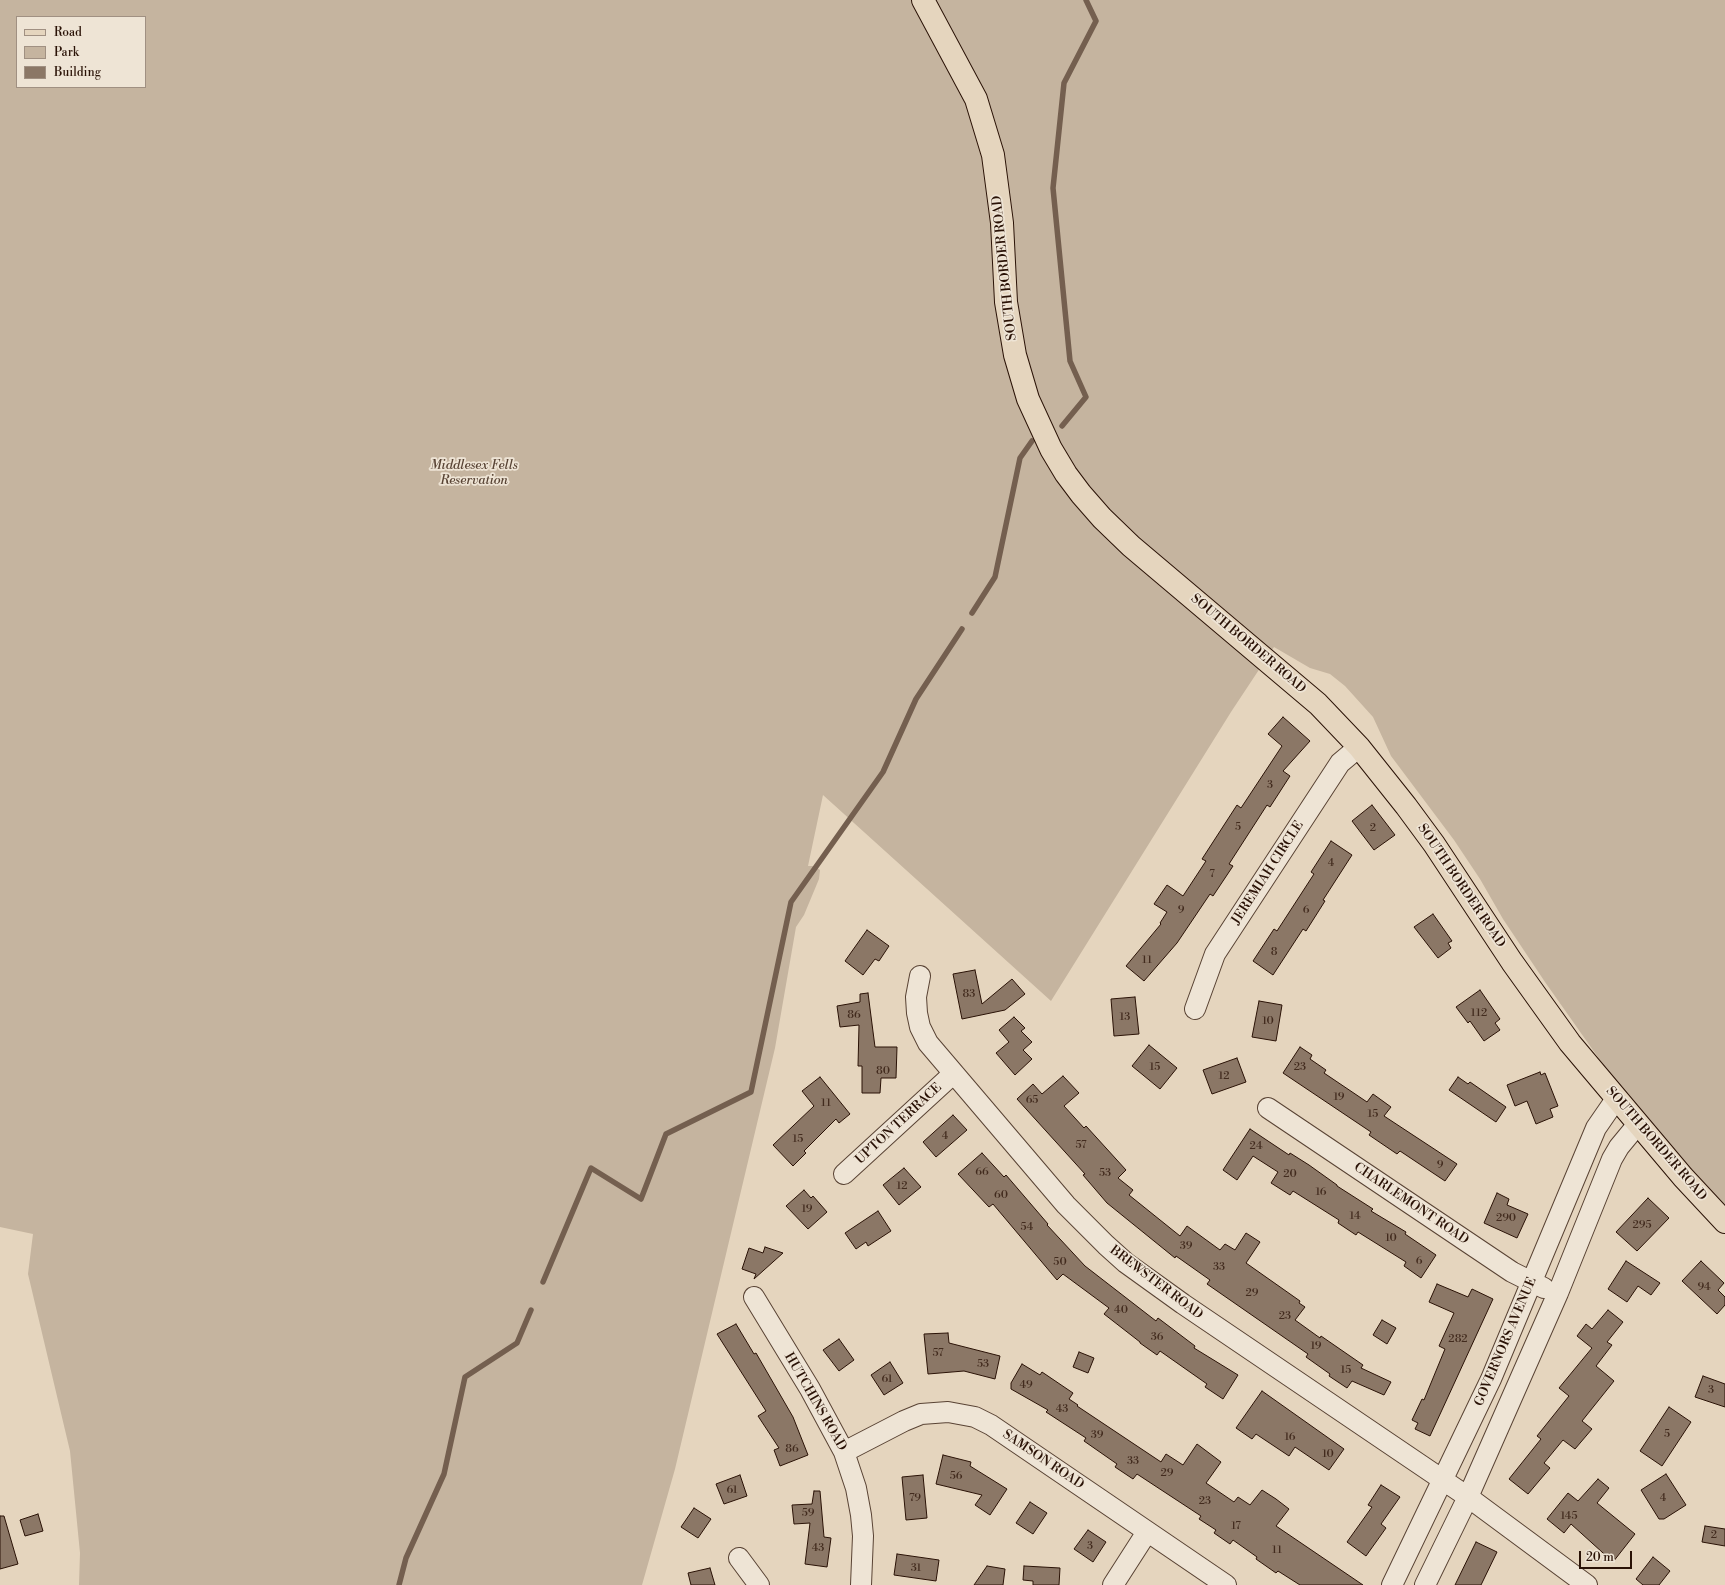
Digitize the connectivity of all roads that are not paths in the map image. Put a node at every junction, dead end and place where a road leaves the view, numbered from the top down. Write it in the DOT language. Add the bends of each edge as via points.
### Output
graph roads {
  1 [pos="923,0"];
  2 [pos="1359,747"];
  3 [pos="920,976"];
  4 [pos="1195,1009"];
  5 [pos="953,1074"];
  6 [pos="1616,1099"];
  7 [pos="1268,1108"];
  8 [pos="1638,1124"];
  9 [pos="844,1174"];
  10 [pos="1725,1222"];
  11 [pos="1532,1283"];
  12 [pos="1558,1293"];
  13 [pos="754,1297"];
  14 [pos="844,1452"];
  15 [pos="1443,1480"];
  16 [pos="1468,1497"];
  17 [pos="1147,1532"];
  18 [pos="739,1558"];
  19 [pos="759,1585"];
  20 [pos="861,1585"];
  21 [pos="1112,1585"];
  22 [pos="1226,1585"];
  23 [pos="1392,1585"];
  24 [pos="1425,1585"];
  25 [pos="1587,1585"];
  1 -- 2 [label="main road, SOUTH BORDER ROAD" via="976,99 993,155 1002,223 1009,328 1021,380 1051,449 1081,494 1119,535 1318,704"];
  2 -- 4 [label="street, JEREMIAH CIRCLE" via="1340,763 1215,954"];
  2 -- 6 [label="main road, SOUTH BORDER ROAD" via="1434,844 1512,962 1570,1043"];
  3 -- 5 [label="street, BREWSTER ROAD" via="916,997 920,1027 928,1043"];
  5 -- 9 [label="street, UPTON TERRACE"];
  5 -- 15 [label="street, BREWSTER ROAD" via="1066,1205 1126,1263"];
  6 -- 8 [label="main road, SOUTH BORDER ROAD"];
  6 -- 11 [label="street, GOVERNORS AVENUE" via="1596,1128"];
  7 -- 11 [label="street, CHARLEMONT ROAD"];
  8 -- 10 [label="main road, SOUTH BORDER ROAD"];
  8 -- 12 [label="street, GOVERNORS AVENUE" via="1624,1139 1612,1159"];
  11 -- 12 [label="street, CHARLEMONT ROAD"];
  11 -- 15 [label="street, GOVERNORS AVENUE" via="1491,1379"];
  12 -- 16 [label="street, GOVERNORS AVENUE"];
  13 -- 14 [label="street, HUTCHINS ROAD"];
  14 -- 17 [label="street, SAMSON ROAD" via="904,1420 939,1412 966,1414 991,1425"];
  14 -- 20 [label="street, HUTCHINS ROAD" via="856,1488 864,1536"];
  15 -- 16 [label="street, BREWSTER ROAD"];
  15 -- 23 [label="street, GOVERNORS AVENUE"];
  16 -- 24 [label="street, GOVERNORS AVENUE"];
  16 -- 25 [label="street, BREWSTER ROAD"];
  17 -- 21 [label="street"];
  17 -- 22 [label="street, SAMSON ROAD"];
  18 -- 19 [label="street"];
}
